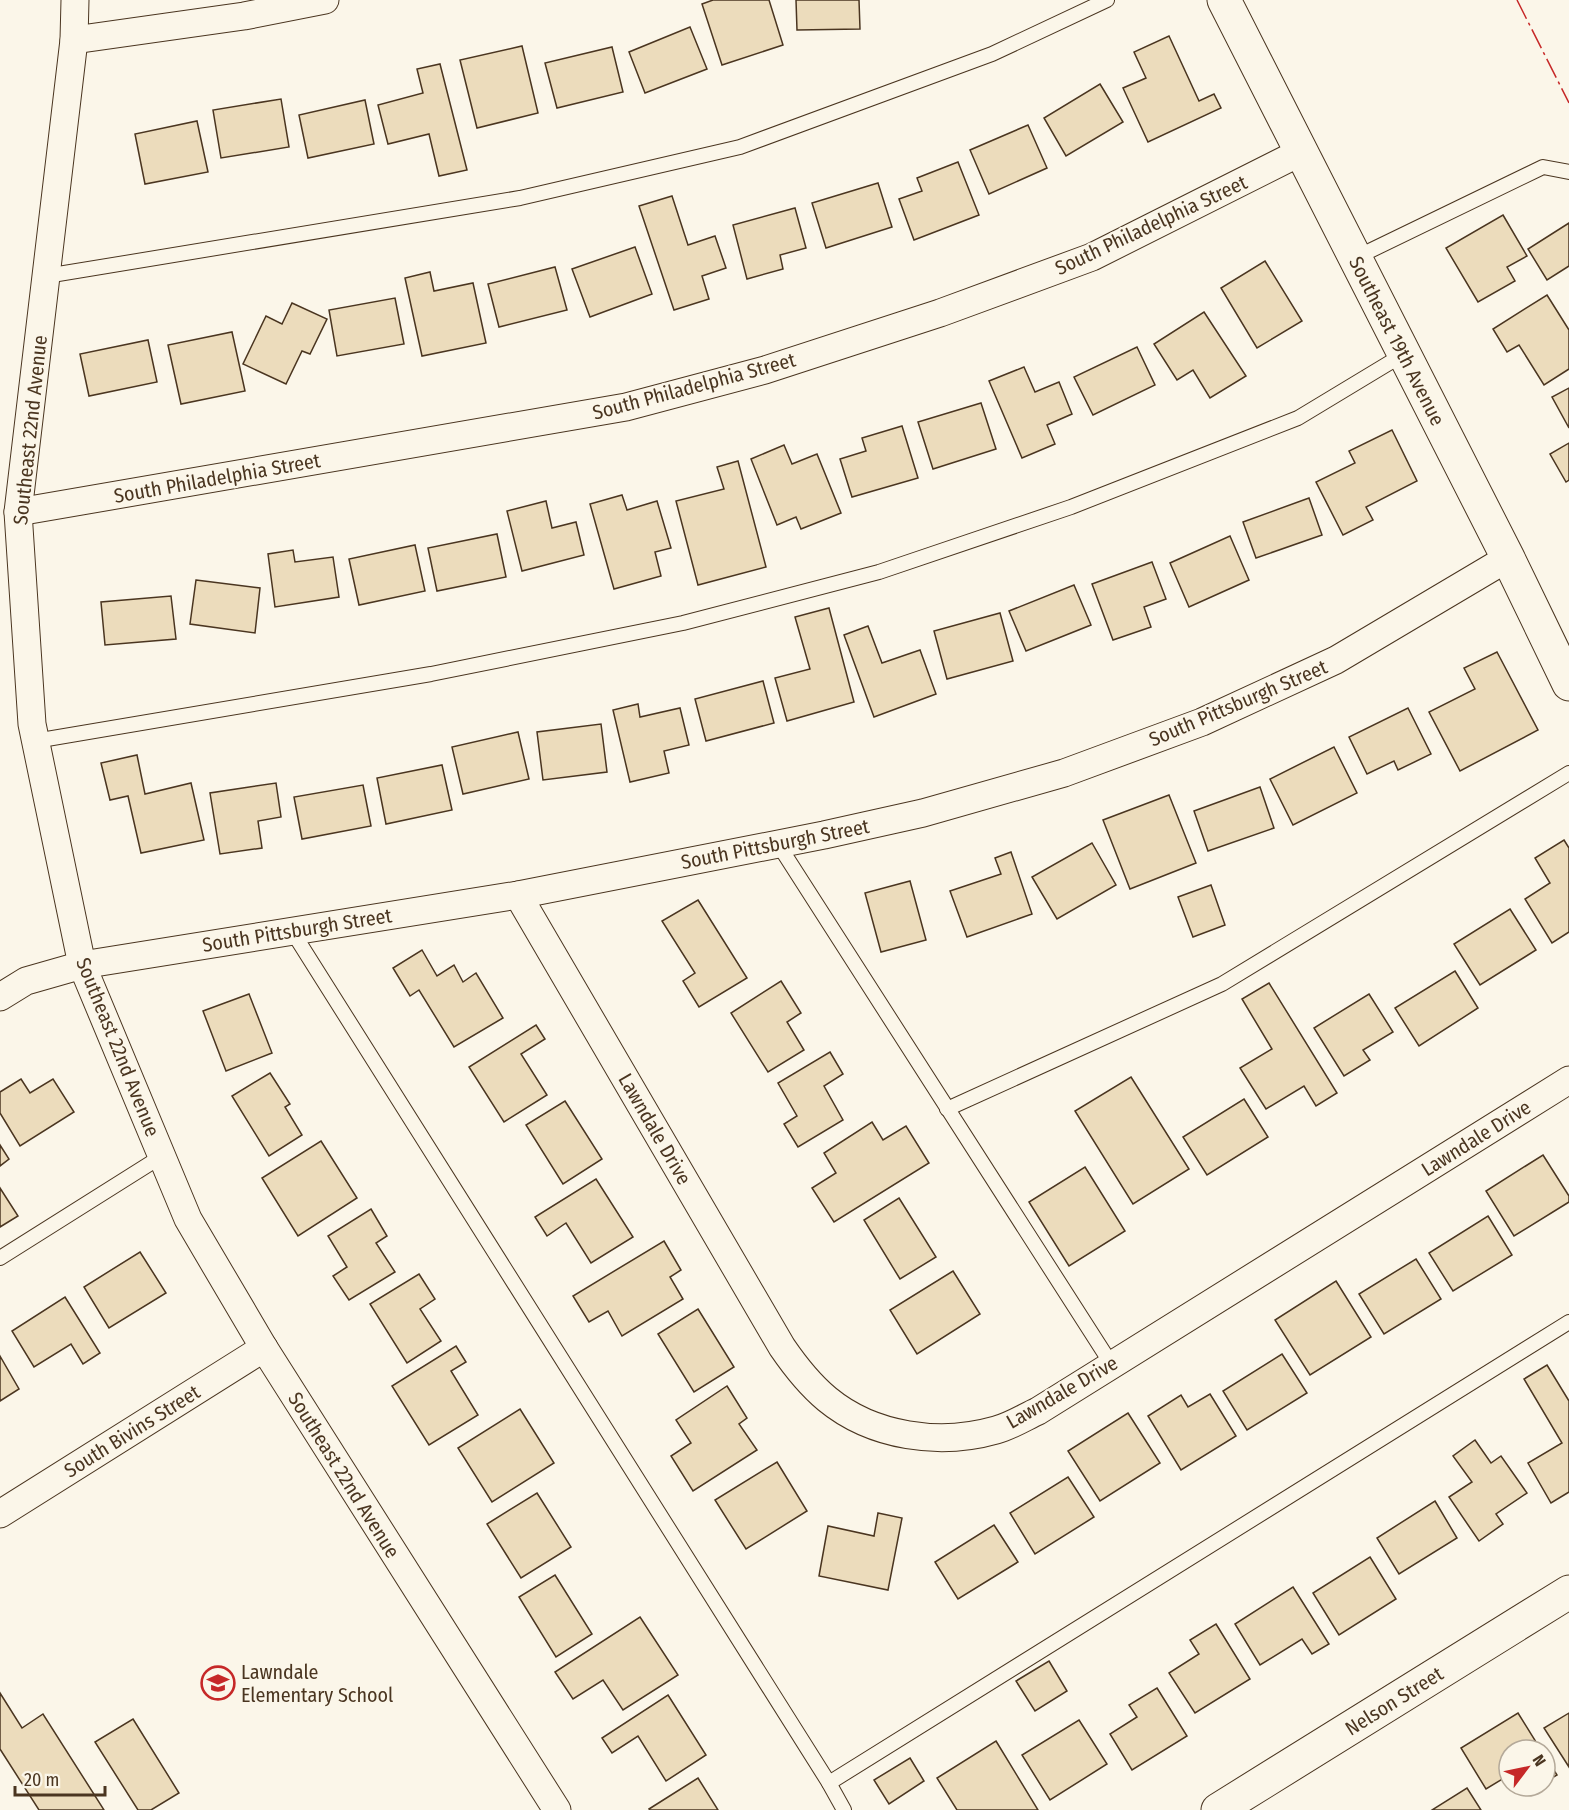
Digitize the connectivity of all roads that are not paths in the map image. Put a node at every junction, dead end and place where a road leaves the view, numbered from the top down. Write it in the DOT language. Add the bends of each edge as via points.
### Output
graph roads {
  1 [pos="75,0"];
  2 [pos="325,0"];
  3 [pos="1107,0"];
  4 [pos="1224,0"];
  5 [pos="74,40"];
  6 [pos="1301,152"];
  7 [pos="1569,172"];
  8 [pos="1355,258"];
  9 [pos="46,276"];
  10 [pos="1404,354"];
  11 [pos="18,512"];
  12 [pos="1508,558"];
  13 [pos="1569,684"];
  14 [pos="35,741"];
  15 [pos="1569,773"];
  16 [pos="778,844"];
  17 [pos="518,895"];
  18 [pos="292,931"];
  19 [pos="82,965"];
  20 [pos="0,997"];
  21 [pos="1569,1080"];
  22 [pos="947,1109"];
  23 [pos="162,1156"];
  24 [pos="0,1258"];
  25 [pos="1569,1322"];
  26 [pos="264,1348"];
  27 [pos="1112,1365"];
  28 [pos="0,1514"];
  29 [pos="1569,1592"];
  30 [pos="830,1783"];
  31 [pos="558,1810"];
  32 [pos="844,1810"];
  33 [pos="1218,1810"];
  1 -- 5 [label="street, Southeast 22nd Avenue"];
  2 -- 5 [label="street" via="244,16"];
  3 -- 9 [label="lane" via="992,54 740,147 520,198"];
  4 -- 6 [label="street, Southeast 19th Avenue"];
  5 -- 9 [label="street, Southeast 22nd Avenue"];
  6 -- 8 [label="street, Southeast 19th Avenue"];
  6 -- 11 [label="street, South Philadelphia Street" via="1092,257 940,313 765,370 626,407"];
  7 -- 8 [label="lane" via="1543,167"];
  8 -- 10 [label="street, Southeast 19th Avenue"];
  9 -- 11 [label="street, Southeast 22nd Avenue"];
  10 -- 12 [label="street, Southeast 19th Avenue"];
  10 -- 14 [label="lane" via="1298,418 1071,507 879,572 683,623 431,674"];
  11 -- 14 [label="street, Southeast 22nd Avenue"];
  12 -- 13 [label="street, Southeast 19th Avenue"];
  12 -- 16 [label="street, South Pittsburgh Street" via="1336,660 1202,722 1042,779 923,813"];
  14 -- 19 [label="street, Southeast 22nd Avenue"];
  15 -- 22 [label="lane" via="1222,984"];
  16 -- 17 [label="street, South Pittsburgh Street"];
  16 -- 22 [label="lane"];
  17 -- 18 [label="street, South Pittsburgh Street"];
  17 -- 27 [label="street, Lawndale Drive" via="782,1347 796,1368 828,1399 866,1422 909,1436 954,1438 998,1429 1038,1411"];
  18 -- 19 [label="street, South Pittsburgh Street"];
  18 -- 30 [label="lane"];
  19 -- 20 [label="street, South Pittsburgh Street" via="26,981"];
  19 -- 23 [label="street, Southeast 22nd Avenue"];
  21 -- 27 [label="street, Lawndale Drive"];
  22 -- 27 [label="lane"];
  23 -- 24 [label="lane"];
  23 -- 26 [label="street, Southeast 22nd Avenue" via="188,1219"];
  25 -- 30 [label="lane"];
  26 -- 28 [label="street, South Bivins Street"];
  26 -- 31 [label="street, Southeast 22nd Avenue"];
  29 -- 33 [label="street, Nelson Street"];
  30 -- 32 [label="lane"];
}
